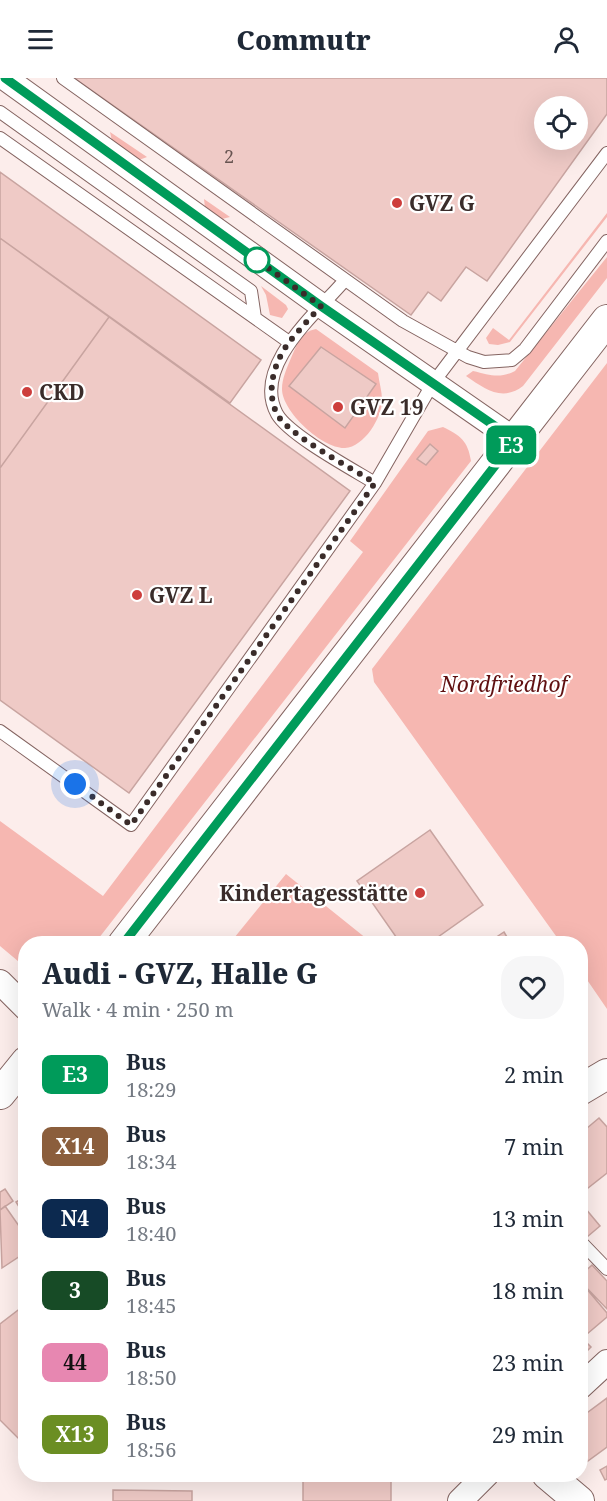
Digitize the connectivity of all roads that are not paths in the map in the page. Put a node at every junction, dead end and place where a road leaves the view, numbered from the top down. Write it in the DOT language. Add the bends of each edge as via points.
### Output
graph roads {
  1 [pos="5,78"];
  2 [pos="63,78"];
  3 [pos="0,112"];
  4 [pos="0,138"];
  5 [pos="607,153"];
  6 [pos="607,241"];
  7 [pos="345,280"];
  8 [pos="321,306"];
  9 [pos="255,318"];
  10 [pos="607,320"];
  11 [pos="289,342"];
  12 [pos="457,351"];
  13 [pos="433,383"];
  14 [pos="515,440"];
  15 [pos="375,483"];
  16 [pos="0,731"];
  17 [pos="129,936"];
  18 [pos="0,982"];
  19 [pos="18,1000"];
  20 [pos="18,1072"];
  21 [pos="607,1074"];
  22 [pos="588,1085"];
  23 [pos="0,1094"];
  24 [pos="588,1249"];
  25 [pos="607,1269"];
  26 [pos="607,1362"];
  27 [pos="588,1380"];
  28 [pos="479,1482"];
  29 [pos="556,1482"];
  30 [pos="460,1501"];
  31 [pos="579,1501"];
  1 -- 8 [label="street"];
  2 -- 7 [label="lane"];
  3 -- 9 [label="lane" via="251,291"];
  4 -- 9 [label="lane"];
  5 -- 12 [label="lane"];
  6 -- 12 [label="lane" via="525,349 512,360 483,363"];
  7 -- 8 [label="lane"];
  7 -- 12 [label="lane" via="403,321"];
  8 -- 11 [label="lane"];
  8 -- 13 [label="street"];
  9 -- 11 [label="lane"];
  10 -- 14 [label="street"];
  11 -- 15 [label="lane" via="276,365 270,392 277,415 294,432"];
  12 -- 13 [label="lane"];
  13 -- 14 [label="street"];
  13 -- 15 [label="lane"];
  14 -- 17 [label="street"];
  15 -- 16 [label="lane" via="131,825"];
  18 -- 19 [label="street"];
  20 -- 23 [label="street"];
  21 -- 22 [label="street"];
  24 -- 25 [label="lane"];
  26 -- 27 [label="street"];
  28 -- 30 [label="street"];
  29 -- 31 [label="street"];
}
